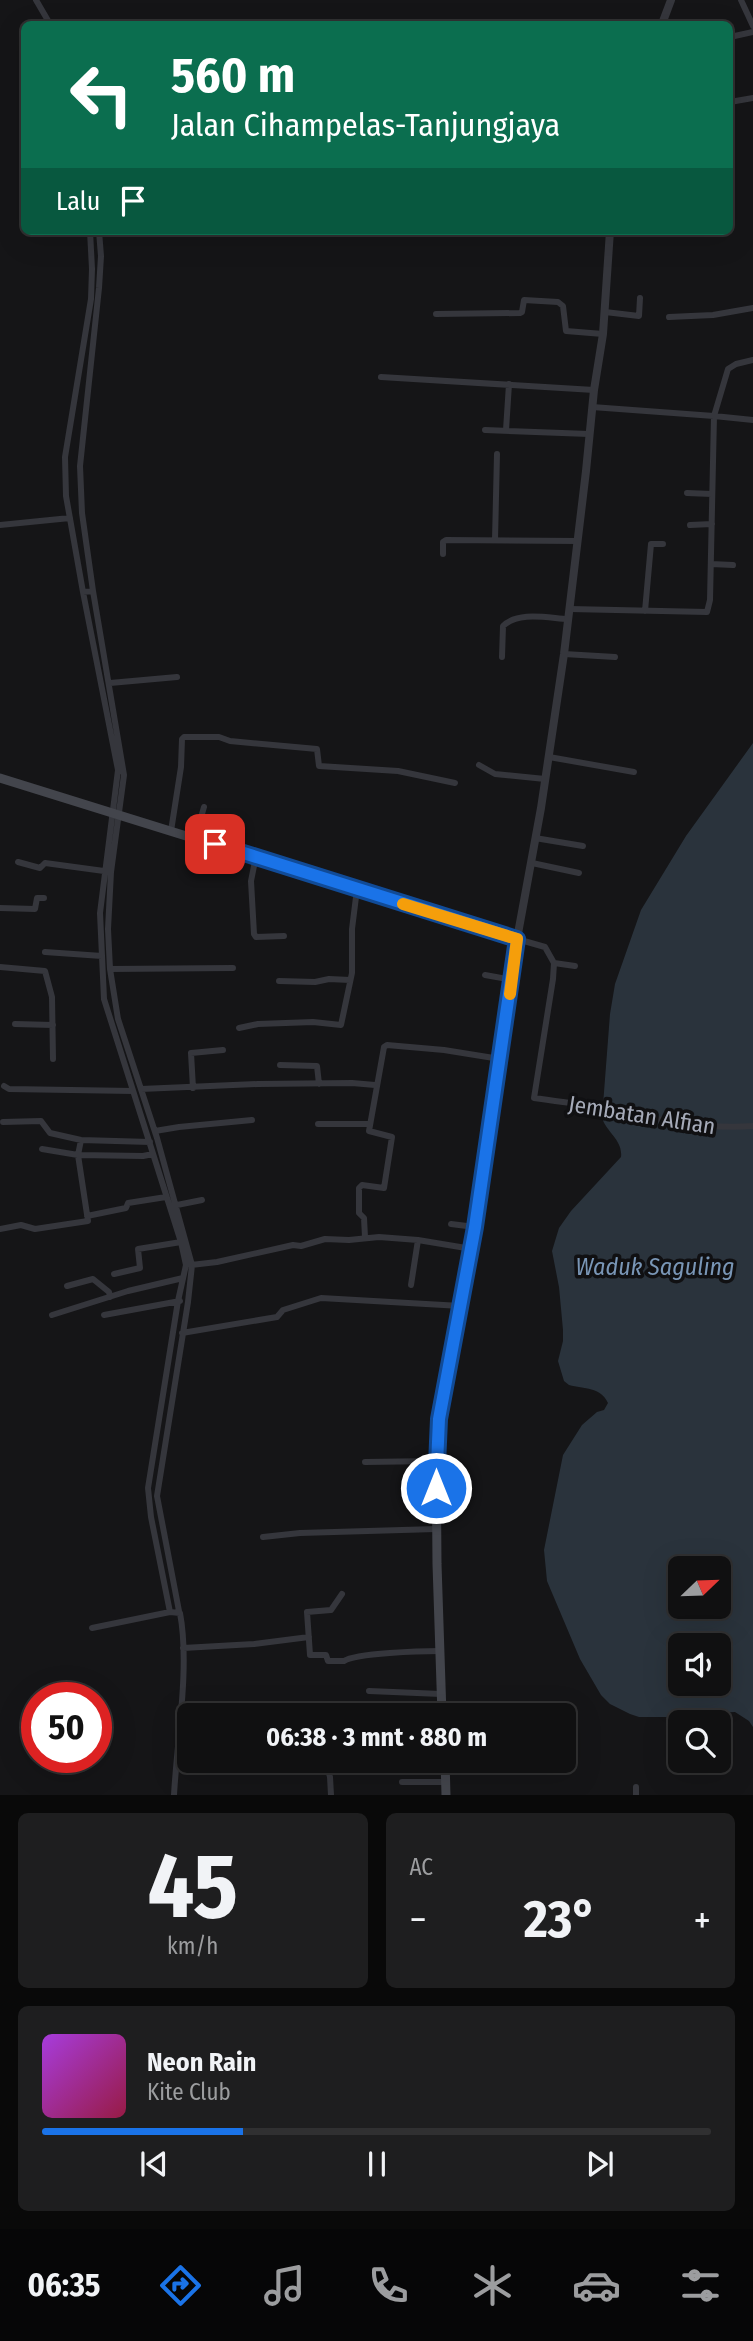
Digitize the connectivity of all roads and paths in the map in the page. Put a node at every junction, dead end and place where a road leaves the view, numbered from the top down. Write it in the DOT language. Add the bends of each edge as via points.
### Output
graph roads {
  1 [pos="36,0"];
  2 [pos="671,0"];
  3 [pos="741,0"];
  4 [pos="48,21"];
  5 [pos="663,21"];
  6 [pos="753,26"];
  7 [pos="753,32"];
  8 [pos="733,36"];
  9 [pos="753,98"];
  10 [pos="733,101"];
  11 [pos="90,235"];
  12 [pos="99,235"];
  13 [pos="610,235"];
  14 [pos="640,298"];
  15 [pos="753,308"];
  16 [pos="605,312"];
  17 [pos="436,314"];
  18 [pos="669,317"];
  19 [pos="603,334"];
  20 [pos="753,360"];
  21 [pos="381,377"];
  22 [pos="509,384"];
  23 [pos="594,390"];
  24 [pos="592,407"];
  25 [pos="714,416"];
  26 [pos="753,420"];
  27 [pos="485,429"];
  28 [pos="506,430"];
  29 [pos="589,434"];
  30 [pos="497,454"];
  31 [pos="687,494"];
  32 [pos="712,494"];
  33 [pos="70,518"];
  34 [pos="690,524"];
  35 [pos="712,524"];
  36 [pos="0,525"];
  37 [pos="495,540"];
  38 [pos="578,541"];
  39 [pos="663,544"];
  40 [pos="443,554"];
  41 [pos="711,565"];
  42 [pos="733,565"];
  43 [pos="88,592"];
  44 [pos="570,609"];
  45 [pos="645,611"];
  46 [pos="568,619"];
  47 [pos="564,654"];
  48 [pos="100,656"];
  49 [pos="502,657"];
  50 [pos="615,657"];
  51 [pos="177,677"];
  52 [pos="110,683"];
  53 [pos="549,757"];
  54 [pos="479,765"];
  55 [pos="634,772"];
  56 [pos="0,778"];
  57 [pos="545,779"];
  58 [pos="455,783"];
  59 [pos="204,807"];
  60 [pos="116,815"];
  61 [pos="171,831"];
  62 [pos="195,838"];
  63 [pos="536,838"];
  64 [pos="583,846"];
  65 [pos="256,856"];
  66 [pos="18,862"];
  67 [pos="532,863"];
  68 [pos="104,871"];
  69 [pos="579,873"];
  70 [pos="357,889"];
  71 [pos="44,898"];
  72 [pos="0,908"];
  73 [pos="104,914"];
  74 [pos="284,936"];
  75 [pos="517,939"];
  76 [pos="45,952"];
  77 [pos="102,956"];
  78 [pos="554,963"];
  79 [pos="575,966"];
  80 [pos="0,967"];
  81 [pos="233,968"];
  82 [pos="110,969"];
  83 [pos="485,975"];
  84 [pos="350,980"];
  85 [pos="513,980"];
  86 [pos="279,981"];
  87 [pos="108,998"];
  88 [pos="15,1024"];
  89 [pos="52,1024"];
  90 [pos="239,1028"];
  91 [pos="223,1050"];
  92 [pos="53,1059"];
  93 [pos="500,1059"];
  94 [pos="281,1065"];
  95 [pos="318,1084"];
  96 [pos="375,1085"];
  97 [pos="4,1086"];
  98 [pos="192,1087"];
  99 [pos="138,1091"];
  100 [pos="252,1120"];
  101 [pos="3,1122"];
  102 [pos="369,1124"];
  103 [pos="318,1125"];
  104 [pos="753,1126"];
  105 [pos="155,1131"];
  106 [pos="81,1140"];
  107 [pos="150,1142"];
  108 [pos="43,1149"];
  109 [pos="153,1154"];
  110 [pos="78,1155"];
  111 [pos="166,1197"];
  112 [pos="202,1200"];
  113 [pos="177,1205"];
  114 [pos="87,1216"];
  115 [pos="451,1224"];
  116 [pos="475,1227"];
  117 [pos="0,1229"];
  118 [pos="365,1237"];
  119 [pos="418,1240"];
  120 [pos="181,1242"];
  121 [pos="472,1248"];
  122 [pos="189,1265"];
  123 [pos="114,1275"];
  124 [pos="183,1278"];
  125 [pos="411,1285"];
  126 [pos="67,1286"];
  127 [pos="128,1291"];
  128 [pos="110,1297"];
  129 [pos="178,1301"];
  130 [pos="188,1302"];
  131 [pos="461,1306"];
  132 [pos="133,1308"];
  133 [pos="52,1315"];
  134 [pos="104,1315"];
  135 [pos="182,1333"];
  136 [pos="435,1461"];
  137 [pos="365,1462"];
  138 [pos="436,1529"];
  139 [pos="263,1537"];
  140 [pos="342,1594"];
  141 [pos="179,1611"];
  142 [pos="170,1612"];
  143 [pos="92,1628"];
  144 [pos="309,1637"];
  145 [pos="183,1648"];
  146 [pos="440,1651"];
  147 [pos="369,1691"];
  148 [pos="441,1694"];
  149 [pos="441,1703"];
  150 [pos="329,1773"];
  151 [pos="446,1773"];
  152 [pos="402,1782"];
  153 [pos="446,1782"];
  154 [pos="174,1795"];
  155 [pos="331,1795"];
  156 [pos="446,1795"];
  1 -- 4 [label="street"];
  2 -- 5 [label="street"];
  3 -- 6 [label="street"];
  7 -- 8 [label="street"];
  9 -- 10 [label="street"];
  11 -- 33 [label="street" via="90,299 65,457"];
  12 -- 43 [label="street" via="99,278 80,466"];
  13 -- 16 [label="street"];
  14 -- 16 [label="street" via="639,316"];
  15 -- 18 [label="street"];
  16 -- 19 [label="street"];
  17 -- 19 [label="street" via="520,313 524,300 558,302 563,306 566,331"];
  19 -- 23 [label="street"];
  20 -- 25 [label="street" via="729,368"];
  21 -- 22 [label="street"];
  22 -- 23 [label="street"];
  22 -- 28 [label="street"];
  23 -- 24 [label="street"];
  24 -- 25 [label="street"];
  24 -- 29 [label="street"];
  25 -- 26 [label="street"];
  25 -- 32 [label="street"];
  27 -- 28 [label="street"];
  28 -- 29 [label="street"];
  29 -- 38 [label="street"];
  30 -- 37 [label="street"];
  31 -- 32 [label="street"];
  32 -- 35 [label="street"];
  33 -- 36 [label="street"];
  33 -- 43 [label="street"];
  34 -- 35 [label="street"];
  35 -- 41 [label="street"];
  37 -- 38 [label="street"];
  37 -- 40 [label="street" via="445,540"];
  38 -- 44 [label="street"];
  39 -- 45 [label="street" via="651,544"];
  41 -- 42 [label="street"];
  41 -- 45 [label="street" via="707,612"];
  43 -- 48 [label="street"];
  43 -- 48 [label="street"];
  44 -- 45 [label="street"];
  44 -- 46 [label="street"];
  46 -- 47 [label="street"];
  46 -- 49 [label="street" via="509,620 503,626"];
  47 -- 50 [label="street"];
  47 -- 53 [label="street"];
  48 -- 52 [label="street"];
  48 -- 60 [label="street" via="118,770"];
  51 -- 52 [label="street"];
  52 -- 60 [label="street" via="124,775"];
  53 -- 55 [label="street"];
  53 -- 57 [label="street"];
  54 -- 57 [label="street" via="498,775"];
  56 -- 60 [label="main road"];
  57 -- 63 [label="street"];
  58 -- 61 [label="street" via="398,771 319,766 317,750 184,737"];
  59 -- 62 [label="street"];
  60 -- 61 [label="main road"];
  60 -- 68 [label="street"];
  60 -- 73 [label="street"];
  61 -- 62 [label="main road"];
  62 -- 65 [label="main road"];
  63 -- 64 [label="street"];
  63 -- 67 [label="street"];
  65 -- 70 [label="main road"];
  65 -- 74 [label="street" via="251,881 254,934"];
  66 -- 68 [label="street" via="40,868 45,863"];
  67 -- 69 [label="street"];
  67 -- 75 [label="street"];
  68 -- 73 [label="street"];
  70 -- 75 [label="main road"];
  70 -- 84 [label="street"];
  71 -- 72 [label="street" via="37,898 35,909"];
  73 -- 77 [label="street"];
  73 -- 82 [label="street"];
  75 -- 78 [label="street" via="545,947"];
  75 -- 85 [label="main road"];
  76 -- 77 [label="street"];
  77 -- 87 [label="street"];
  78 -- 79 [label="street"];
  78 -- 104 [label="street, Jembatan Alfian" via="534,1098 704,1127"];
  80 -- 89 [label="street" via="45,971 51,988"];
  81 -- 82 [label="street"];
  82 -- 87 [label="street"];
  83 -- 85 [label="street"];
  84 -- 86 [label="street"];
  84 -- 90 [label="street" via="341,1025 313,1022"];
  85 -- 93 [label="main road"];
  87 -- 99 [label="street"];
  88 -- 89 [label="street"];
  89 -- 92 [label="street"];
  91 -- 98 [label="street" via="191,1053"];
  93 -- 96 [label="street" via="387,1045"];
  93 -- 116 [label="main road"];
  94 -- 95 [label="street" via="317,1066"];
  95 -- 96 [label="street"];
  95 -- 98 [label="street"];
  96 -- 102 [label="street"];
  97 -- 99 [label="street"];
  98 -- 99 [label="street"];
  99 -- 105 [label="street"];
  99 -- 107 [label="street"];
  100 -- 105 [label="street"];
  101 -- 106 [label="street" via="41,1121 50,1133"];
  102 -- 103 [label="street"];
  102 -- 118 [label="street" via="369,1132 392,1137 384,1188 359,1188"];
  105 -- 113 [label="street"];
  106 -- 107 [label="street"];
  106 -- 110 [label="street"];
  107 -- 109 [label="street"];
  108 -- 110 [label="street"];
  109 -- 110 [label="street"];
  109 -- 111 [label="street"];
  110 -- 114 [label="street"];
  111 -- 114 [label="street"];
  111 -- 120 [label="street"];
  112 -- 113 [label="street"];
  113 -- 122 [label="street"];
  114 -- 117 [label="street" via="86,1223"];
  115 -- 116 [label="street"];
  116 -- 121 [label="main road"];
  118 -- 119 [label="street"];
  118 -- 122 [label="street" via="325,1239"];
  119 -- 121 [label="street"];
  119 -- 125 [label="street"];
  120 -- 122 [label="street"];
  120 -- 123 [label="street" via="138,1249 140,1268"];
  121 -- 131 [label="main road"];
  122 -- 124 [label="street"];
  122 -- 130 [label="street"];
  124 -- 127 [label="street"];
  124 -- 129 [label="street"];
  126 -- 128 [label="street" via="93,1279"];
  127 -- 128 [label="street"];
  127 -- 132 [label="street"];
  128 -- 133 [label="street"];
  129 -- 130 [label="street"];
  129 -- 132 [label="street"];
  129 -- 142 [label="street" via="148,1488"];
  130 -- 135 [label="street"];
  131 -- 135 [label="street" via="321,1297 283,1310 277,1317"];
  131 -- 136 [label="main road"];
  132 -- 134 [label="street"];
  135 -- 141 [label="street" via="157,1496"];
  136 -- 137 [label="street"];
  136 -- 138 [label="main road"];
  138 -- 139 [label="street"];
  138 -- 146 [label="main road"];
  140 -- 144 [label="street" via="331,1610 307,1612"];
  141 -- 142 [label="street"];
  141 -- 145 [label="street"];
  142 -- 143 [label="street"];
  144 -- 145 [label="street"];
  144 -- 146 [label="street" via="310,1656 326,1655 328,1661"];
  145 -- 154 [label="street"];
  146 -- 148 [label="main road"];
  147 -- 148 [label="street"];
  148 -- 149 [label="main road"];
  150 -- 155 [label="street"];
  151 -- 153 [label="main road"];
  152 -- 153 [label="street"];
  153 -- 156 [label="main road"];
}
